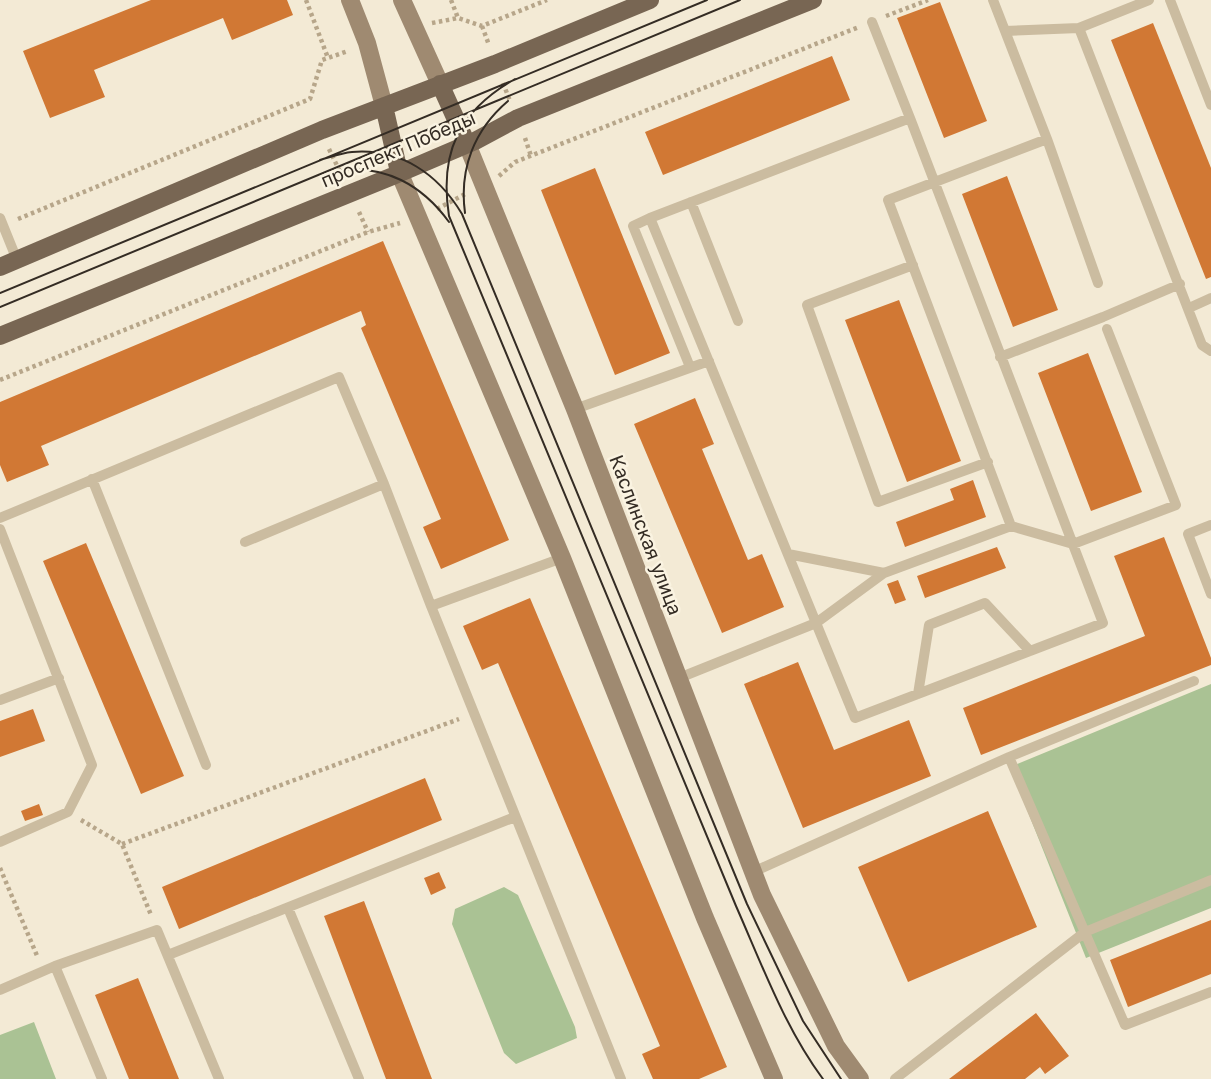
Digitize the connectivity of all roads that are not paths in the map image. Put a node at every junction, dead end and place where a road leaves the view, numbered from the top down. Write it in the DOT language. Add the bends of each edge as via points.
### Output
graph roads {
  1 [pos="351,0"];
  2 [pos="402,0"];
  3 [pos="650,0"];
  4 [pos="813,0"];
  5 [pos="993,0"];
  6 [pos="1149,0"];
  7 [pos="1170,0"];
  8 [pos="872,22"];
  9 [pos="1079,28"];
  10 [pos="1005,31"];
  11 [pos="440,84"];
  12 [pos="1211,105"];
  13 [pos="384,106"];
  14 [pos="910,118"];
  15 [pos="1047,139"];
  16 [pos="467,144"];
  17 [pos="399,172"];
  18 [pos="934,182"];
  19 [pos="691,202"];
  20 [pos="650,218"];
  21 [pos="1,222"];
  22 [pos="8,263"];
  23 [pos="914,265"];
  24 [pos="1098,283"];
  25 [pos="1180,284"];
  26 [pos="1211,298"];
  27 [pos="1189,308"];
  28 [pos="738,321"];
  29 [pos="1107,329"];
  30 [pos="0,336"];
  31 [pos="1211,351"];
  32 [pos="1000,357"];
  33 [pos="709,361"];
  34 [pos="690,367"];
  35 [pos="575,409"];
  36 [pos="988,462"];
  37 [pos="92,479"];
  38 [pos="384,484"];
  39 [pos="0,518"];
  40 [pos="1211,525"];
  41 [pos="1011,526"];
  42 [pos="0,529"];
  43 [pos="244,542"];
  44 [pos="1073,544"];
  45 [pos="788,554"];
  46 [pos="562,558"];
  47 [pos="884,573"];
  48 [pos="1211,594"];
  49 [pos="431,606"];
  50 [pos="816,623"];
  51 [pos="1030,651"];
  52 [pos="59,678"];
  53 [pos="678,678"];
  54 [pos="1195,681"];
  55 [pos="918,694"];
  56 [pos="0,700"];
  57 [pos="1009,757"];
  58 [pos="206,765"];
  59 [pos="515,817"];
  60 [pos="0,842"];
  61 [pos="753,872"];
  62 [pos="1211,880"];
  63 [pos="288,908"];
  64 [pos="1085,932"];
  65 [pos="168,955"];
  66 [pos="55,966"];
  67 [pos="2,985"];
  68 [pos="1211,992"];
  69 [pos="102,1079"];
  70 [pos="219,1079"];
  71 [pos="359,1079"];
  72 [pos="621,1079"];
  73 [pos="774,1079"];
  74 [pos="860,1079"];
  75 [pos="895,1079"];
  1 -- 13 [label="main road"];
  2 -- 11 [label="main road, Каслинская улица"];
  3 -- 11 [label="main road"];
  4 -- 16 [label="main road, проспект Победы" via="518,118"];
  5 -- 10 [label="lane"];
  6 -- 9 [label="lane"];
  7 -- 12 [label="lane"];
  8 -- 14 [label="lane"];
  9 -- 10 [label="lane"];
  9 -- 25 [label="lane"];
  10 -- 15 [label="lane"];
  11 -- 13 [label="main road"];
  11 -- 16 [label="main road, Каслинская улица"];
  13 -- 17 [label="main road"];
  13 -- 22 [label="main road"];
  14 -- 18 [label="lane"];
  14 -- 19 [label="lane"];
  15 -- 18 [label="lane"];
  15 -- 24 [label="lane"];
  16 -- 17 [label="main road, проспект Победы"];
  16 -- 35 [label="main road, Каслинская улица"];
  17 -- 30 [label="main road, проспект Победы"];
  17 -- 46 [label="main road"];
  18 -- 23 [label="lane" via="888,200"];
  18 -- 32 [label="lane"];
  19 -- 20 [label="lane"];
  19 -- 28 [label="lane"];
  20 -- 33 [label="lane"];
  20 -- 34 [label="lane" via="633,226"];
  21 -- 22 [label="lane"];
  23 -- 36 [label="lane"];
  23 -- 36 [label="lane" via="807,305 878,502"];
  25 -- 27 [label="lane"];
  25 -- 32 [label="lane"];
  26 -- 27 [label="lane"];
  27 -- 31 [label="lane" via="1202,345"];
  29 -- 44 [label="lane" via="1176,505"];
  32 -- 44 [label="lane"];
  33 -- 34 [label="lane"];
  33 -- 45 [label="lane"];
  34 -- 35 [label="lane"];
  35 -- 53 [label="main road, Каслинская улица"];
  36 -- 41 [label="lane"];
  37 -- 38 [label="lane" via="339,377"];
  37 -- 39 [label="lane"];
  37 -- 58 [label="lane"];
  38 -- 43 [label="lane"];
  38 -- 49 [label="lane"];
  40 -- 48 [label="lane" via="1188,534"];
  41 -- 44 [label="lane"];
  41 -- 47 [label="lane"];
  42 -- 52 [label="lane"];
  44 -- 51 [label="lane" via="1103,623"];
  45 -- 47 [label="lane"];
  45 -- 50 [label="lane"];
  46 -- 49 [label="lane"];
  46 -- 73 [label="main road"];
  47 -- 50 [label="lane"];
  49 -- 59 [label="lane"];
  50 -- 53 [label="lane"];
  50 -- 55 [label="lane" via="855,718"];
  51 -- 55 [label="lane"];
  51 -- 55 [label="lane" via="985,603 929,625"];
  52 -- 56 [label="lane"];
  52 -- 60 [label="lane" via="92,765 68,812"];
  53 -- 61 [label="main road, Каслинская улица"];
  54 -- 57 [label="lane"];
  57 -- 61 [label="lane"];
  57 -- 64 [label="lane"];
  59 -- 63 [label="lane"];
  59 -- 72 [label="lane"];
  61 -- 74 [label="main road, Каслинская улица" via="836,1046"];
  62 -- 64 [label="lane"];
  63 -- 65 [label="lane"];
  63 -- 71 [label="lane"];
  64 -- 68 [label="lane" via="1125,1025"];
  64 -- 75 [label="lane"];
  65 -- 66 [label="lane" via="157,930"];
  65 -- 70 [label="lane"];
  66 -- 67 [label="lane"];
  66 -- 69 [label="lane"];
}
